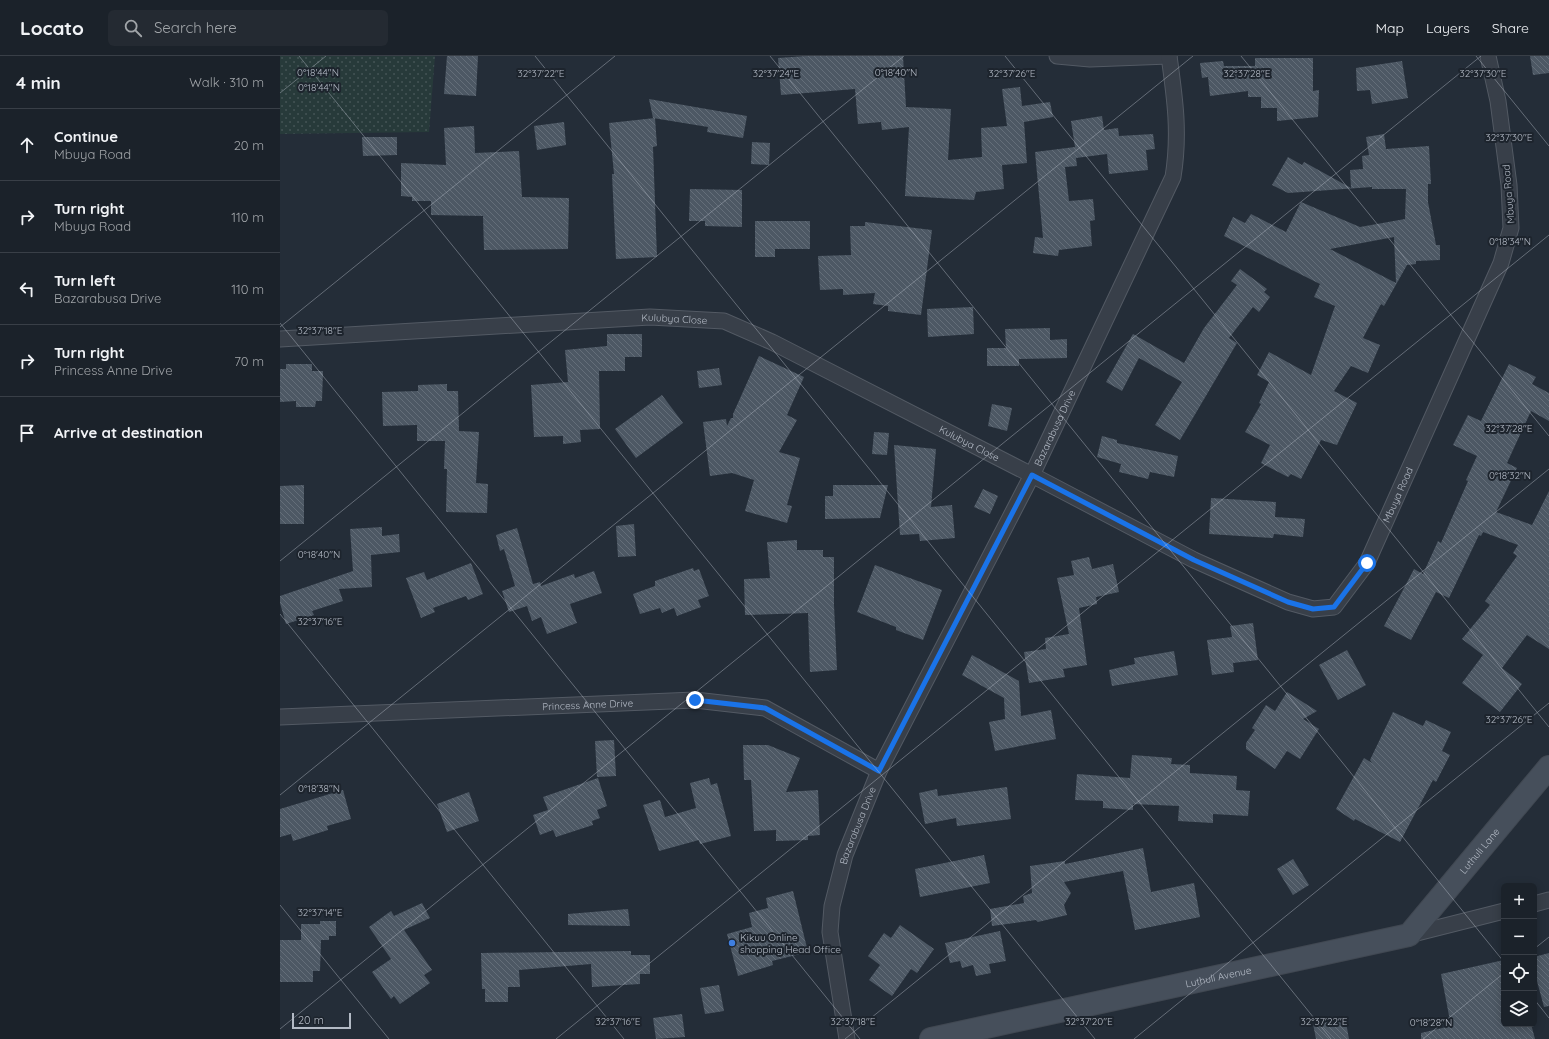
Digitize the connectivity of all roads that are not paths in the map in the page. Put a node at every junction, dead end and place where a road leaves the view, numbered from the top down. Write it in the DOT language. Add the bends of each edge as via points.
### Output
graph roads {
  1 [pos="1057,56"];
  2 [pos="1169,56"];
  3 [pos="1488,56"];
  4 [pos="280,339"];
  5 [pos="1032,475"];
  6 [pos="280,717"];
  7 [pos="1549,767"];
  8 [pos="879,771"];
  9 [pos="1549,900"];
  10 [pos="1537,903"];
  11 [pos="1501,912"];
  12 [pos="1409,935"];
  13 [pos="847,1039"];
  14 [pos="931,1039"];
  1 -- 2 [label="street" via="1090,59"];
  2 -- 5 [label="street, Bazarabusa Drive" via="1178,125 1174,177"];
  3 -- 5 [label="street, Mbuya Road" via="1498,101 1509,185 1511,228 1501,263 1367,563 1334,607 1313,609 1288,602 1194,560"];
  4 -- 5 [label="street, Kulubya Close" via="650,317 724,321 772,342"];
  5 -- 8 [label="street, Bazarabusa Drive"];
  6 -- 8 [label="street, Princess Anne Drive" via="695,700 765,708"];
  7 -- 12 [label="street, Luthuli Lane"];
  8 -- 13 [label="street, Bazarabusa Drive" via="845,855 832,906 830,932"];
  9 -- 10 [label="street"];
  11 -- 12 [label="street, Luthuli Avenue"];
  12 -- 14 [label="street, Luthuli Avenue"];
}
